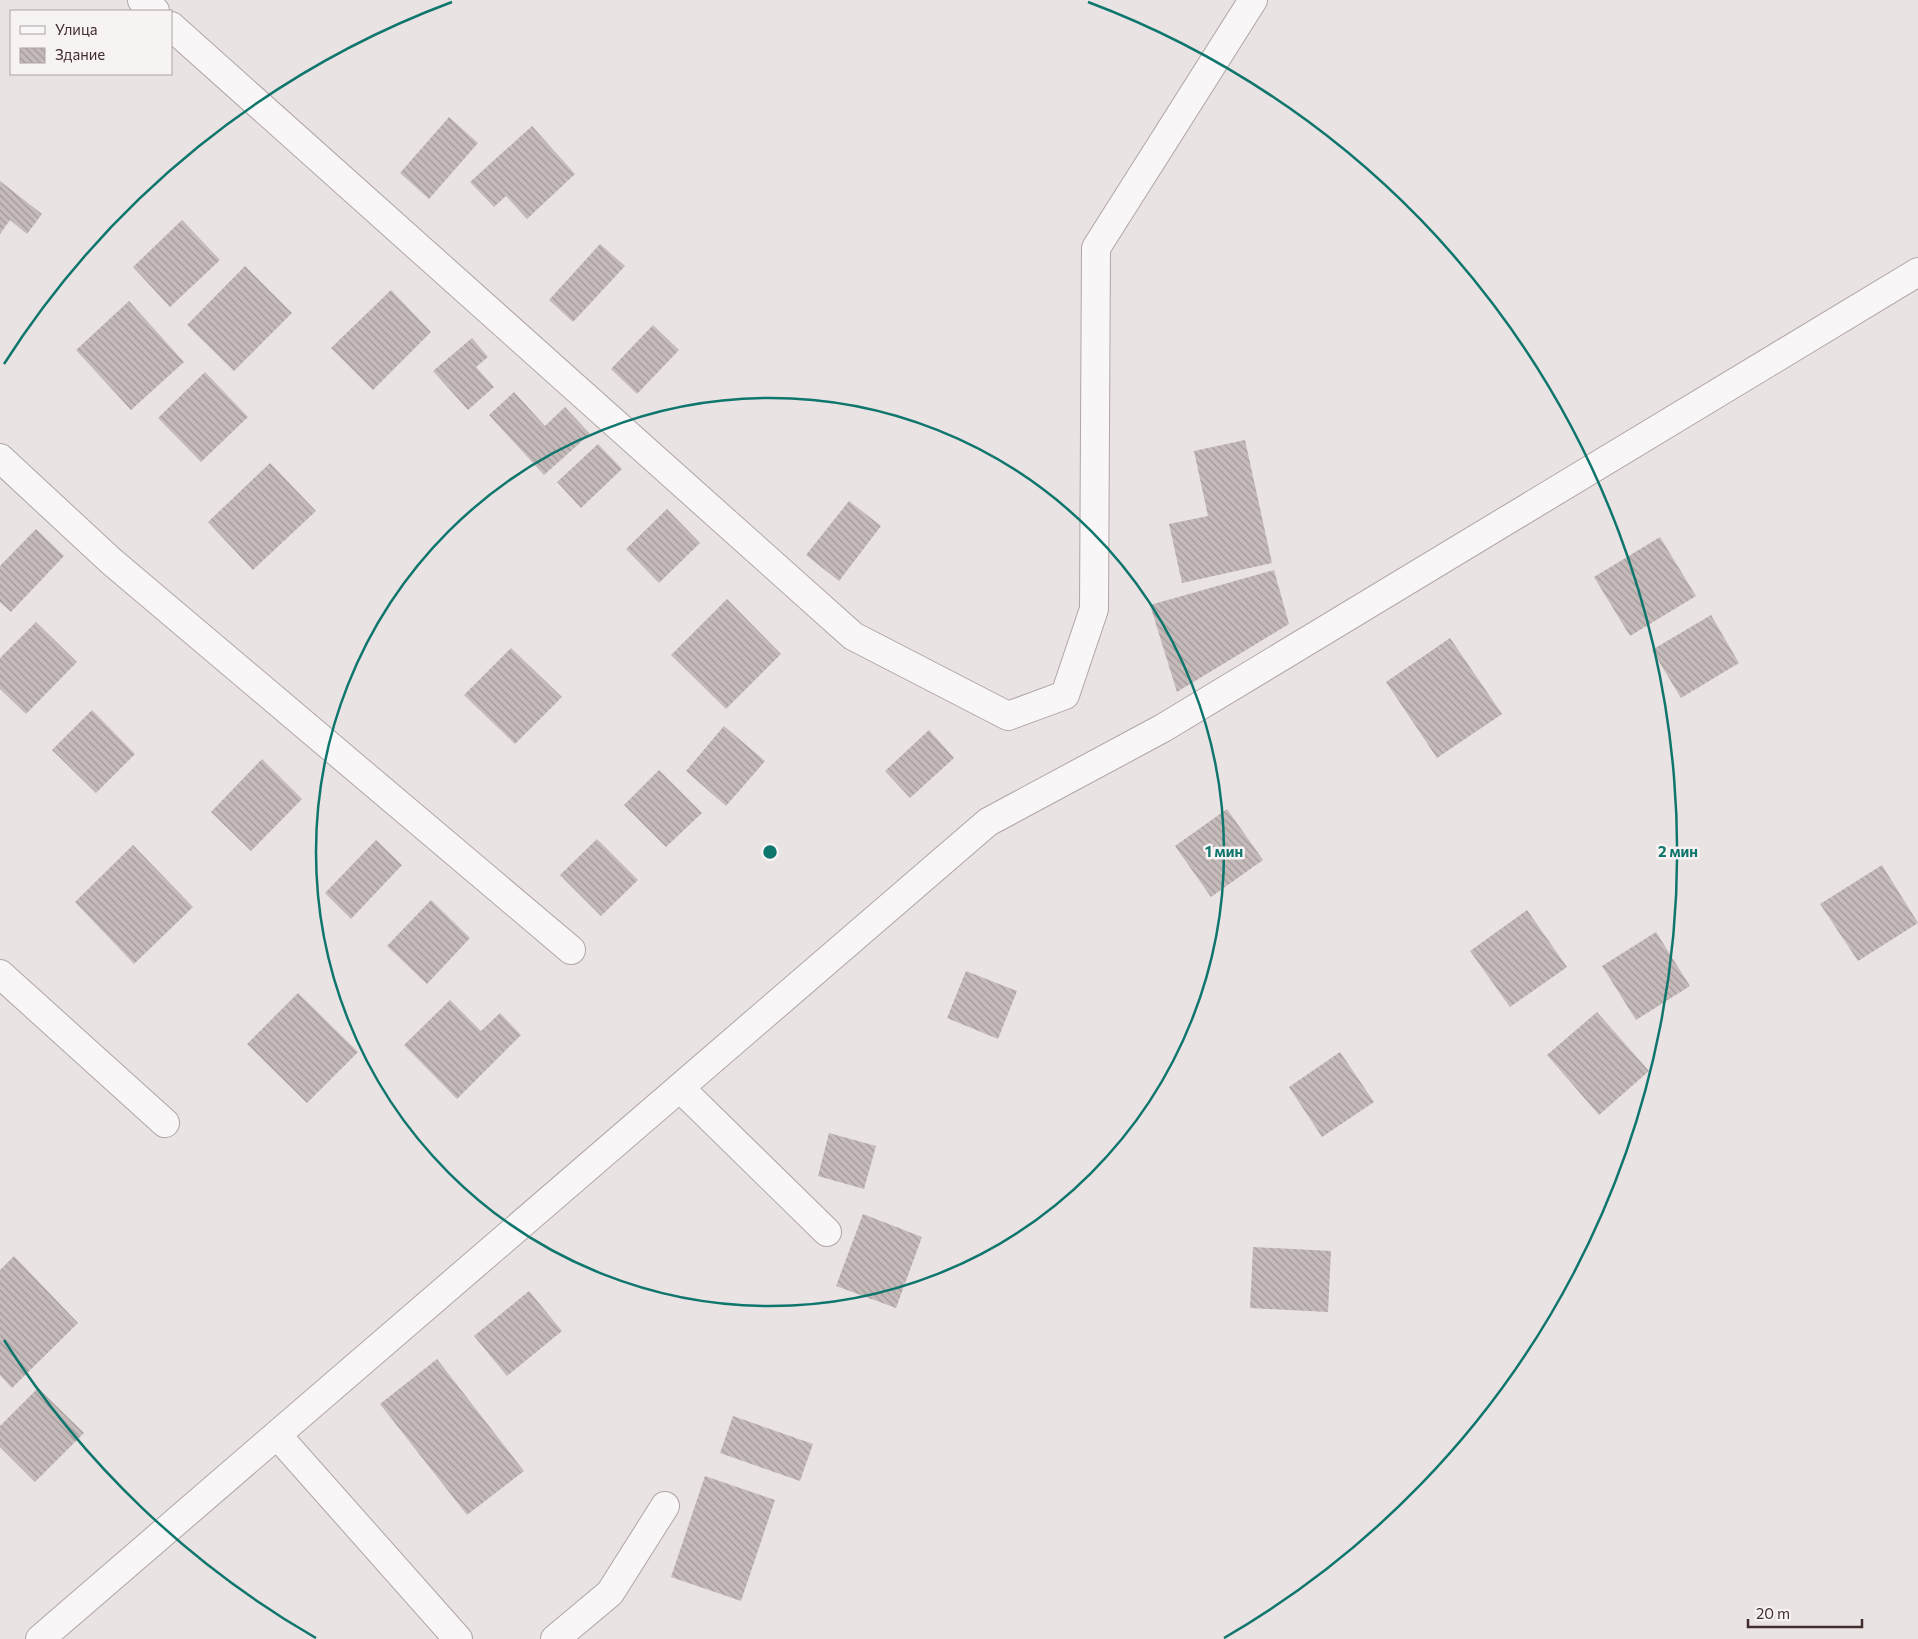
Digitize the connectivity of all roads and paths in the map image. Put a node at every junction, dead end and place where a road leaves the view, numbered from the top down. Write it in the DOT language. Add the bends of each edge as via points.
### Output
graph roads {
  1 [pos="142,0"];
  2 [pos="1253,0"];
  3 [pos="154,10"];
  4 [pos="172,27"];
  5 [pos="1918,272"];
  6 [pos="0,458"];
  7 [pos="571,950"];
  8 [pos="0,974"];
  9 [pos="680,1088"];
  10 [pos="164,1123"];
  11 [pos="827,1232"];
  12 [pos="276,1435"];
  13 [pos="665,1506"];
  14 [pos="40,1639"];
  15 [pos="458,1639"];
  16 [pos="555,1639"];
  1 -- 3 [label="street"];
  2 -- 4 [label="street" via="1096,248 1094,609 1065,694 1008,716 854,636"];
  5 -- 9 [label="street" via="1163,728 988,822"];
  6 -- 7 [label="street" via="111,561"];
  8 -- 10 [label="street"];
  9 -- 11 [label="street"];
  9 -- 12 [label="street"];
  12 -- 14 [label="street"];
  12 -- 15 [label="street"];
  13 -- 16 [label="street" via="610,1593"];
}
